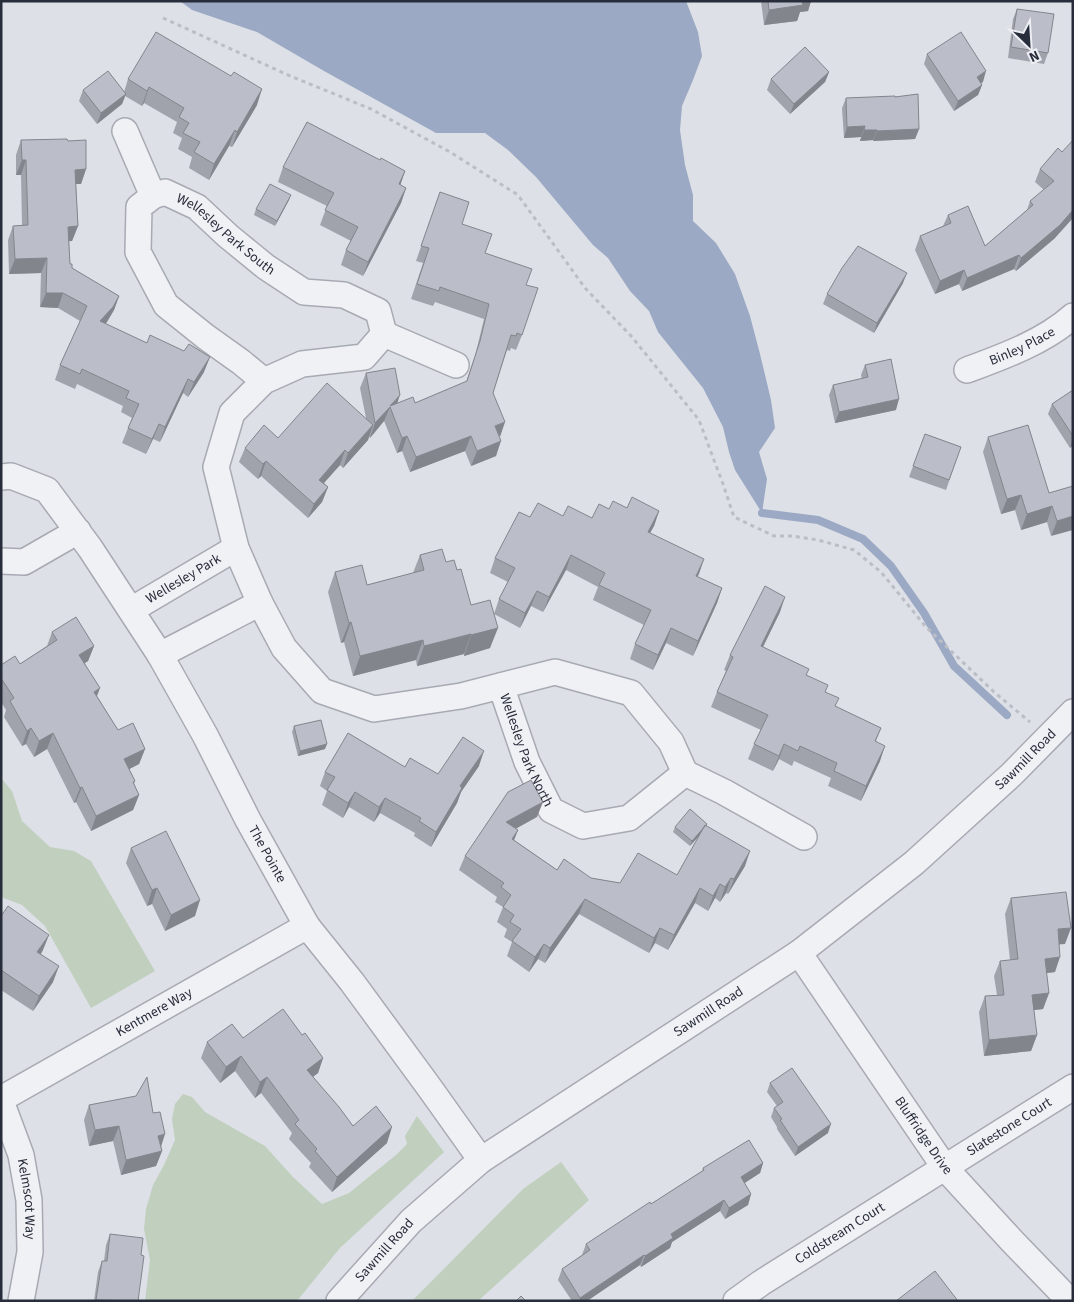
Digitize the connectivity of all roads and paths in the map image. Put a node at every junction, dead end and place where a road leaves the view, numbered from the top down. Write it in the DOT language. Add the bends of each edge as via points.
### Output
graph roads {
  1 [pos="163,18"];
  2 [pos="125,132"];
  3 [pos="153,196"];
  4 [pos="1073,316"];
  5 [pos="384,334"];
  6 [pos="456,365"];
  7 [pos="967,370"];
  8 [pos="264,381"];
  9 [pos="1,478"];
  10 [pos="78,531"];
  11 [pos="236,548"];
  12 [pos="1,561"];
  13 [pos="260,603"];
  14 [pos="131,610"];
  15 [pos="160,654"];
  16 [pos="501,686"];
  17 [pos="1073,712"];
  18 [pos="1047,737"];
  19 [pos="684,773"];
  20 [pos="804,836"];
  21 [pos="308,926"];
  22 [pos="799,953"];
  23 [pos="1073,1087"];
  24 [pos="1,1100"];
  25 [pos="481,1160"];
  26 [pos="945,1168"];
  27 [pos="21,1301"];
  28 [pos="339,1301"];
  29 [pos="736,1301"];
  30 [pos="1070,1301"];
  1 -- 18 [label="path" via="371,109 450,152 518,195 584,288 632,337 699,420 734,517 774,536 818,540 854,550 881,572 926,627"];
  2 -- 3 [label="street"];
  3 -- 5 [label="street, Wellesley Park South" via="165,192 197,207 266,267 304,292 344,295 378,311"];
  3 -- 8 [label="street, Wellesley Park South" via="139,208 138,252 166,305"];
  4 -- 7 [label="street, Binley Place" via="1060,327 1006,356"];
  5 -- 6 [label="street"];
  5 -- 8 [label="street" via="364,357 302,364"];
  8 -- 11 [label="street" via="232,413 216,467"];
  9 -- 10 [label="street, The Pointe" via="11,476 47,490"];
  10 -- 12 [label="street" via="24,562"];
  10 -- 14 [label="street, The Pointe"];
  11 -- 13 [label="street"];
  11 -- 14 [label="street, Wellesley Park"];
  13 -- 15 [label="street"];
  13 -- 16 [label="street, Wellesley Park North" via="284,648 322,691 374,709 461,696"];
  14 -- 15 [label="street, The Pointe"];
  15 -- 21 [label="street, The Pointe"];
  16 -- 19 [label="street, Wellesley Park North" via="555,672 630,693 670,742"];
  16 -- 19 [label="street, Wellesley Park North" via="528,762 551,810 583,826 629,818"];
  17 -- 18 [label="street, Sawmill Road"];
  18 -- 22 [label="street, Sawmill Road" via="1012,774 914,864"];
  19 -- 20 [label="street"];
  21 -- 24 [label="street, Kentmere Way"];
  21 -- 25 [label="street, The Pointe"];
  22 -- 25 [label="street, Sawmill Road"];
  22 -- 26 [label="street, Bluffridge Drive"];
  23 -- 26 [label="street, Slatestone Court"];
  24 -- 27 [label="street, Kelmscot Way" via="21,1155 29,1200 30,1252"];
  25 -- 28 [label="street, Sawmill Road" via="411,1221"];
  26 -- 29 [label="street, Coldstream Court"];
  26 -- 30 [label="street, Bluffridge Drive"];
}
